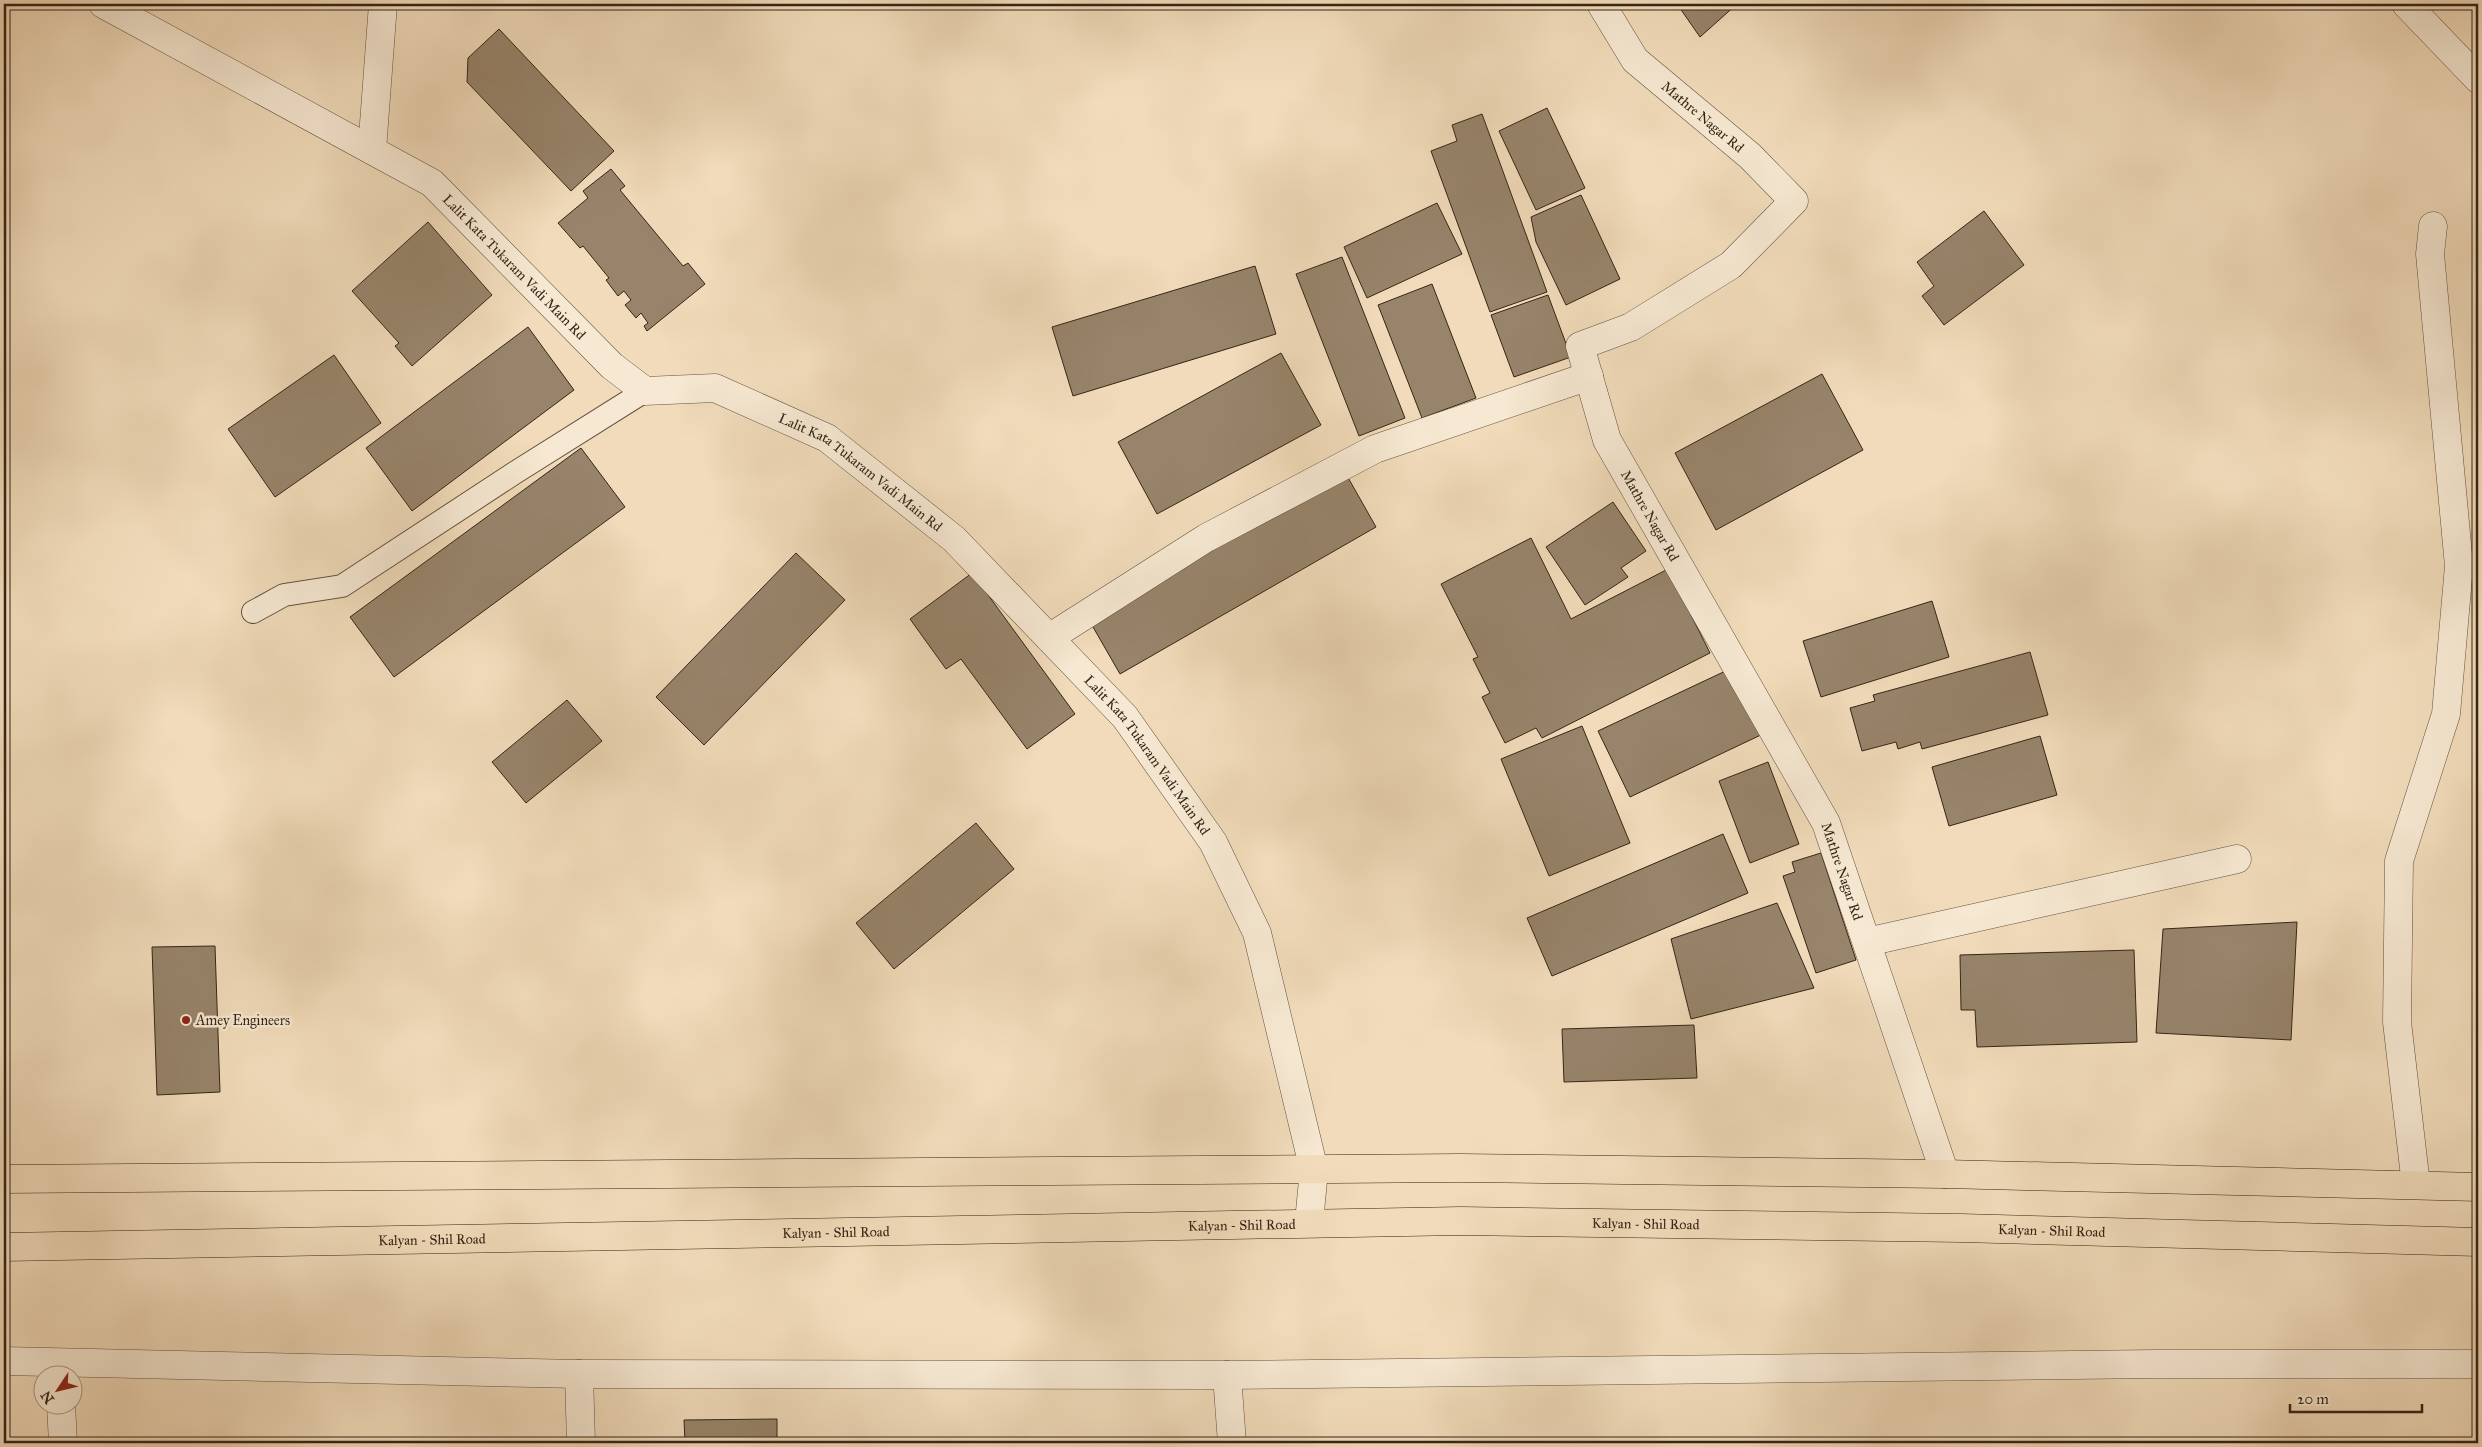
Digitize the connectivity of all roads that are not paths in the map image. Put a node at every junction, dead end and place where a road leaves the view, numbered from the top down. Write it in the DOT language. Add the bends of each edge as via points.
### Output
graph roads {
  1 [pos="103,4"];
  2 [pos="383,4"];
  3 [pos="1601,4"];
  4 [pos="2406,4"];
  5 [pos="2478,79"];
  6 [pos="372,150"];
  7 [pos="2433,226"];
  8 [pos="1589,376"];
  9 [pos="645,391"];
  10 [pos="253,612"];
  11 [pos="1049,638"];
  12 [pos="2237,859"];
  13 [pos="1867,942"];
  14 [pos="1314,1170"];
  15 [pos="1945,1174"];
  16 [pos="4,1179"];
  17 [pos="2416,1185"];
  18 [pos="2478,1187"];
  19 [pos="1309,1222"];
  20 [pos="2478,1242"];
  21 [pos="4,1247"];
  22 [pos="4,1361"];
  23 [pos="2478,1364"];
  24 [pos="32,1365"];
  25 [pos="82,1368"];
  26 [pos="579,1374"];
  27 [pos="1226,1375"];
  28 [pos="61,1414"];
  29 [pos="63,1443"];
  30 [pos="581,1443"];
  31 [pos="1232,1443"];
  1 -- 6 [label="street, Lalit Kata Tukaram Vadi Main Rd"];
  2 -- 6 [label="street"];
  3 -- 8 [label="street, Mathre Nagar Rd" via="1635,60 1750,156 1794,201 1731,265 1631,327 1580,346"];
  4 -- 5 [label="street"];
  6 -- 9 [label="street, Lalit Kata Tukaram Vadi Main Rd" via="432,183 612,366"];
  7 -- 17 [label="street" via="2430,254 2458,566 2446,714 2399,861 2397,1022"];
  8 -- 11 [label="street" via="1375,449 1206,538"];
  8 -- 13 [label="street, Mathre Nagar Rd" via="1607,440 1826,823"];
  9 -- 10 [label="lane" via="342,586 284,595"];
  9 -- 11 [label="street, Lalit Kata Tukaram Vadi Main Rd" via="715,388 827,438 954,539"];
  11 -- 14 [label="street, Lalit Kata Tukaram Vadi Main Rd" via="1125,717 1213,842 1256,933"];
  12 -- 13 [label="street"];
  13 -- 15 [label="street, Mathre Nagar Rd"];
  14 -- 15 [label="main road" via="1460,1168"];
  14 -- 16 [label="main road"];
  14 -- 19 [label="street, Lalit Kata Tukaram Vadi Main Rd"];
  15 -- 17 [label="main road"];
  17 -- 18 [label="main road"];
  19 -- 20 [label="main road, Kalyan - Shil Road" via="1961,1228"];
  19 -- 21 [label="main road, Kalyan - Shil Road"];
  22 -- 24 [label="street"];
  23 -- 27 [label="street" via="2155,1364"];
  25 -- 26 [label="street"];
  26 -- 27 [label="street"];
  26 -- 30 [label="street"];
  27 -- 31 [label="street"];
  28 -- 29 [label="street"];
}
